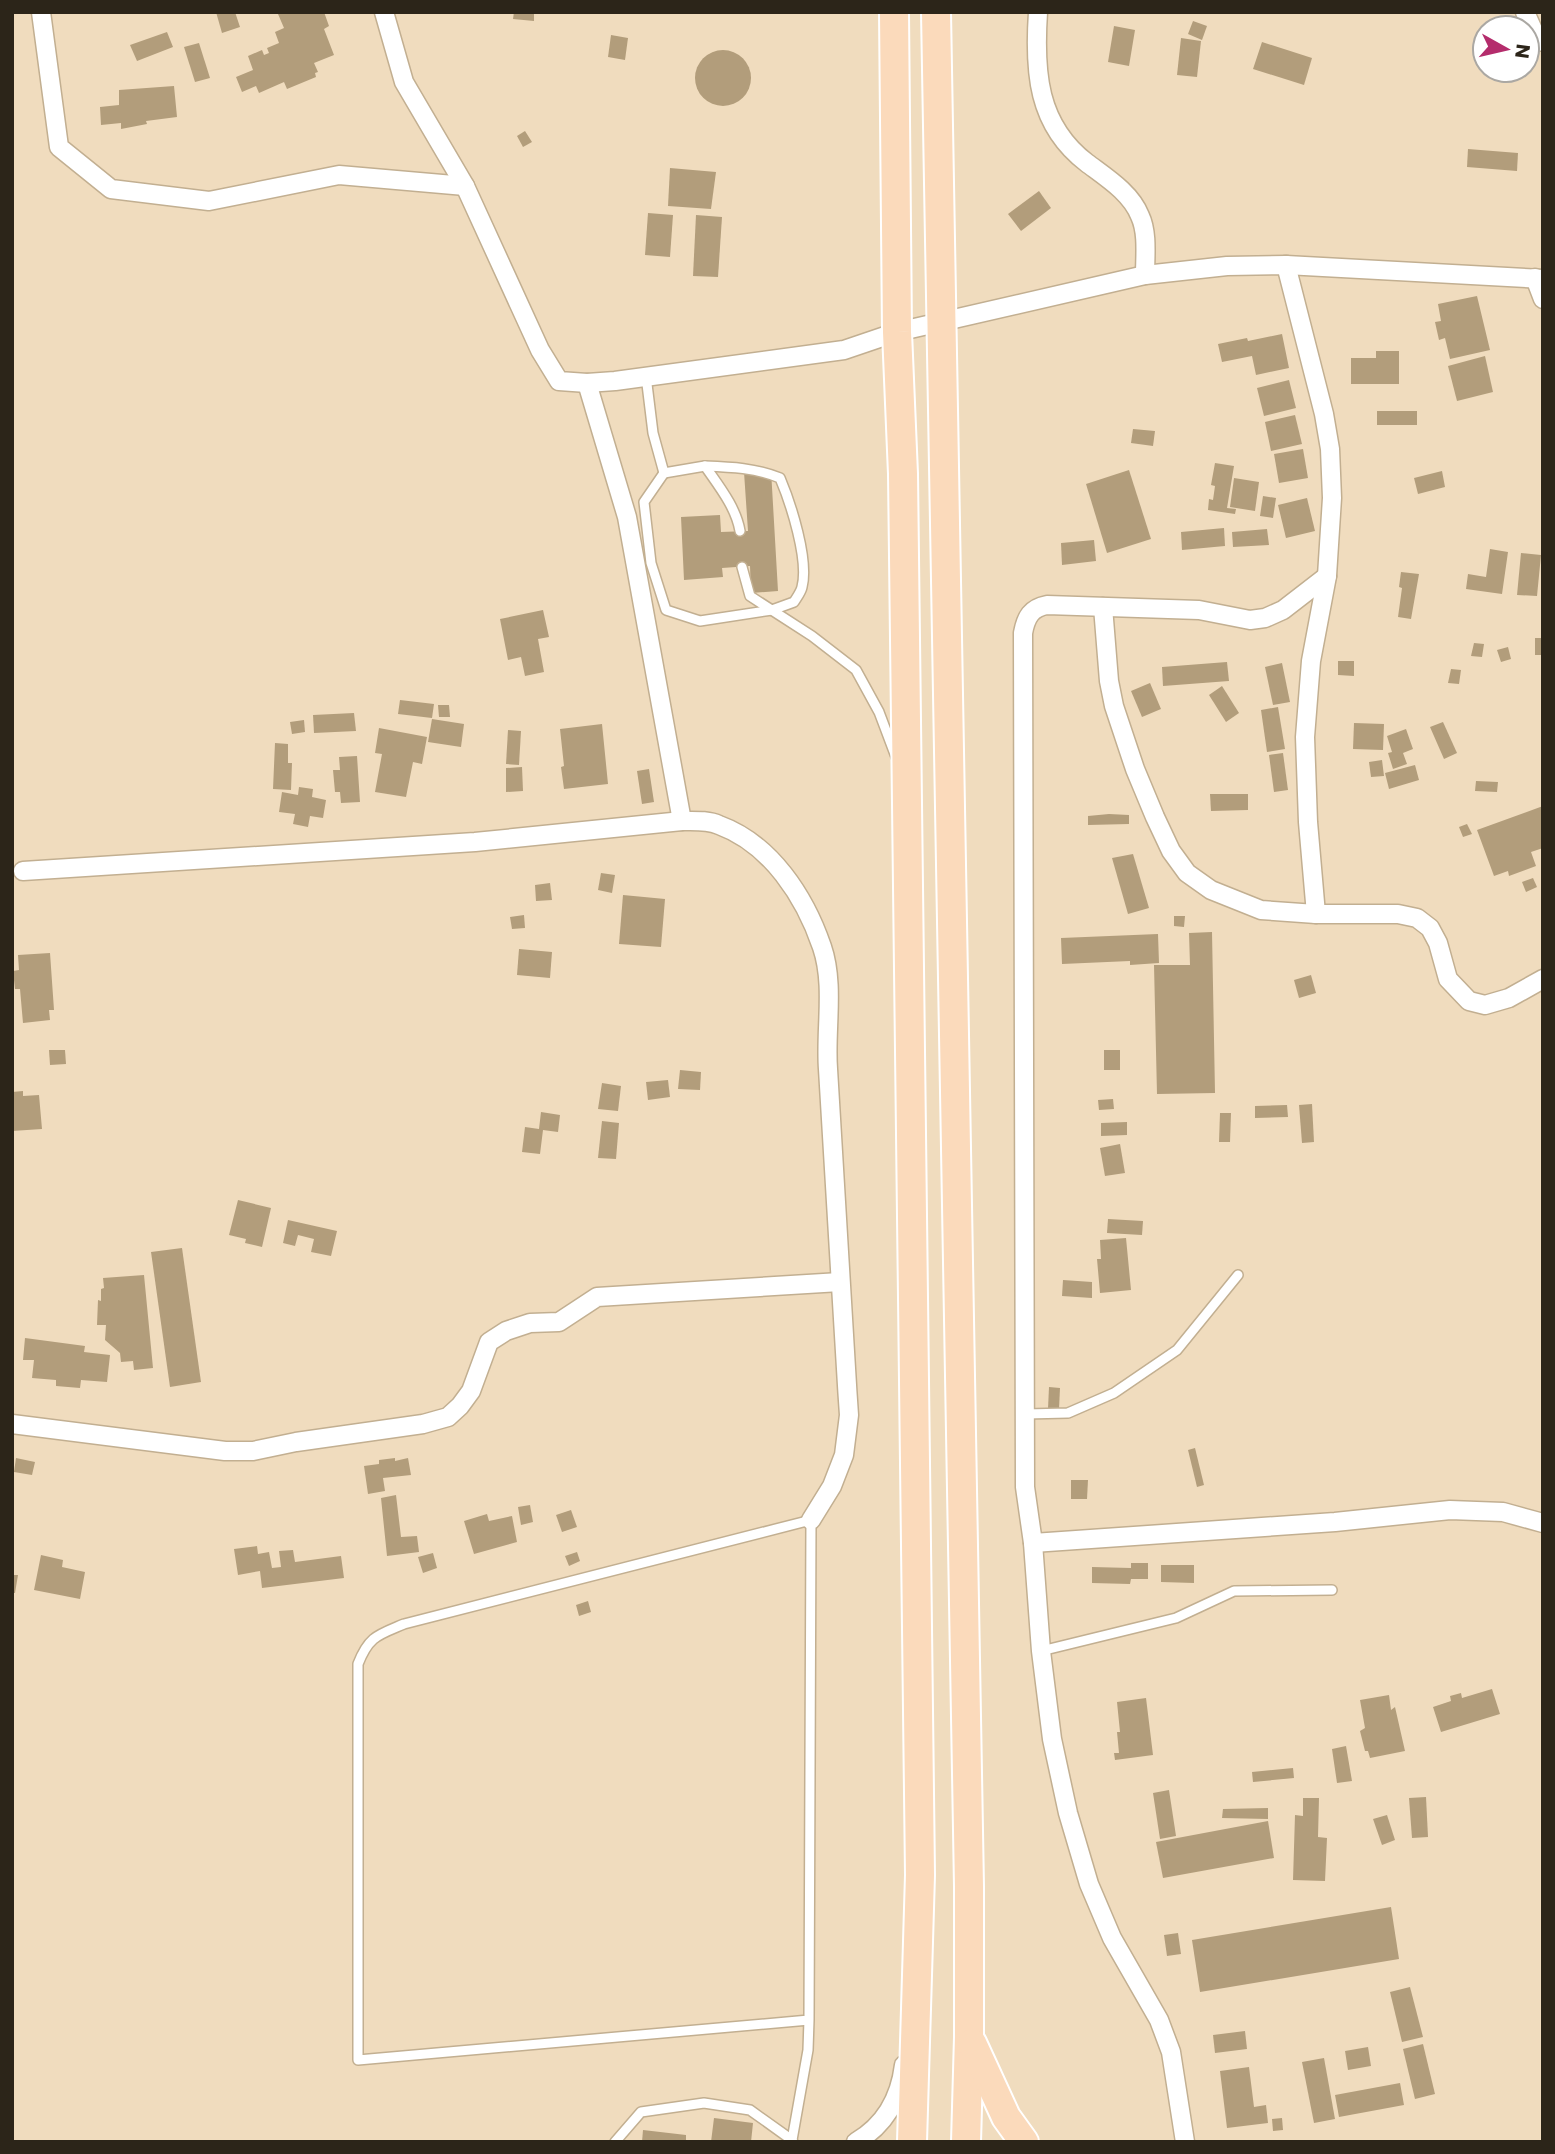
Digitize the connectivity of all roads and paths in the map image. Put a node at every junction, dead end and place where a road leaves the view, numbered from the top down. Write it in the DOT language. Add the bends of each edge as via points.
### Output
graph roads {
  1 [pos="41,12"];
  2 [pos="384,12"];
  3 [pos="894,12"];
  4 [pos="936,12"];
  5 [pos="1038,12"];
  6 [pos="1525,12"];
  7 [pos="1543,42"];
  8 [pos="466,186"];
  9 [pos="1286,265"];
  10 [pos="1145,275"];
  11 [pos="1539,279"];
  12 [pos="1543,299"];
  13 [pos="941,322"];
  14 [pos="897,332"];
  15 [pos="646,376"];
  16 [pos="587,383"];
  17 [pos="705,466"];
  18 [pos="664,473"];
  19 [pos="740,531"];
  20 [pos="742,567"];
  21 [pos="1327,576"];
  22 [pos="1103,607"];
  23 [pos="772,610"];
  24 [pos="907,785"];
  25 [pos="682,821"];
  26 [pos="23,871"];
  27 [pos="1316,914"];
  28 [pos="1543,979"];
  29 [pos="1238,1275"];
  30 [pos="840,1282"];
  31 [pos="1026,1414"];
  32 [pos="12,1424"];
  33 [pos="811,1520"];
  34 [pos="1543,1523"];
  35 [pos="1033,1543"];
  36 [pos="1332,1590"];
  37 [pos="1041,1651"];
  38 [pos="919,1908"];
  39 [pos="809,2020"];
  40 [pos="969,2037"];
  41 [pos="792,2141"];
  42 [pos="615,2142"];
  43 [pos="856,2142"];
  44 [pos="912,2142"];
  45 [pos="966,2142"];
  46 [pos="1024,2142"];
  47 [pos="1185,2142"];
  1 -- 8 [label="street" via="59,147 111,189 209,201 339,175"];
  2 -- 8 [label="street" via="404,82"];
  3 -- 14 [label="main road"];
  4 -- 13 [label="main road"];
  5 -- 10 [label="street" via="1038,63 1051,122 1069,147 1121,189 1140,216"];
  6 -- 7 [label="street"];
  8 -- 16 [label="street" via="550,368 559,381"];
  9 -- 10 [label="street"];
  9 -- 11 [label="street"];
  9 -- 21 [label="street" via="1330,449"];
  10 -- 13 [label="street"];
  11 -- 12 [label="street"];
  13 -- 14 [label="street"];
  13 -- 40 [label="main road"];
  14 -- 15 [label="street" via="844,350"];
  14 -- 24 [label="main road"];
  15 -- 16 [label="street"];
  15 -- 18 [label="lane" via="653,433"];
  16 -- 25 [label="street" via="627,517"];
  17 -- 18 [label="lane"];
  17 -- 19 [label="lane"];
  17 -- 23 [label="lane" via="765,472 780,478 802,550 802,587 794,602"];
  18 -- 23 [label="lane" via="644,502 651,563 666,610 700,621"];
  20 -- 23 [label="lane" via="750,596"];
  21 -- 22 [label="street" via="1265,618 1250,620 1199,610"];
  21 -- 27 [label="street" via="1311,661 1305,737"];
  22 -- 27 [label="street" via="1114,706 1135,769 1171,851 1187,873 1243,904 1280,913"];
  22 -- 31 [label="street" via="1040,606 1028,616 1023,633"];
  23 -- 24 [label="lane" via="856,670"];
  24 -- 38 [label="main road"];
  25 -- 26 [label="street" via="475,842"];
  25 -- 30 [label="street" via="718,824 746,838 775,864 800,897 823,950"];
  27 -- 28 [label="street" via="1417,918 1430,928 1438,943 1448,979 1469,1001 1485,1004 1509,998"];
  29 -- 31 [label="lane" via="1177,1350 1114,1393 1068,1413"];
  30 -- 32 [label="street" via="597,1297 559,1322 530,1323 489,1342 471,1391 460,1406 448,1417 423,1424 253,1451 225,1451"];
  30 -- 33 [label="street" via="849,1415 844,1455"];
  31 -- 35 [label="street" via="1026,1487"];
  33 -- 39 [label="lane"];
  33 -- 39 [label="lane" via="404,1623 365,1647 358,1664 358,2060"];
  34 -- 35 [label="street" via="1503,1512 1450,1510"];
  35 -- 37 [label="street"];
  36 -- 37 [label="lane" via="1234,1591 1176,1618"];
  37 -- 47 [label="street" via="1052,1739 1068,1813 1089,1884 1112,1938 1159,2020 1171,2052"];
  38 -- 43 [label="street" via="902,2081 888,2115"];
  38 -- 44 [label="main road"];
  39 -- 41 [label="lane"];
  40 -- 45 [label="main road"];
  40 -- 46 [label="main road" via="1006,2117"];
  41 -- 42 [label="lane" via="750,2110 704,2103 641,2112"];
}
